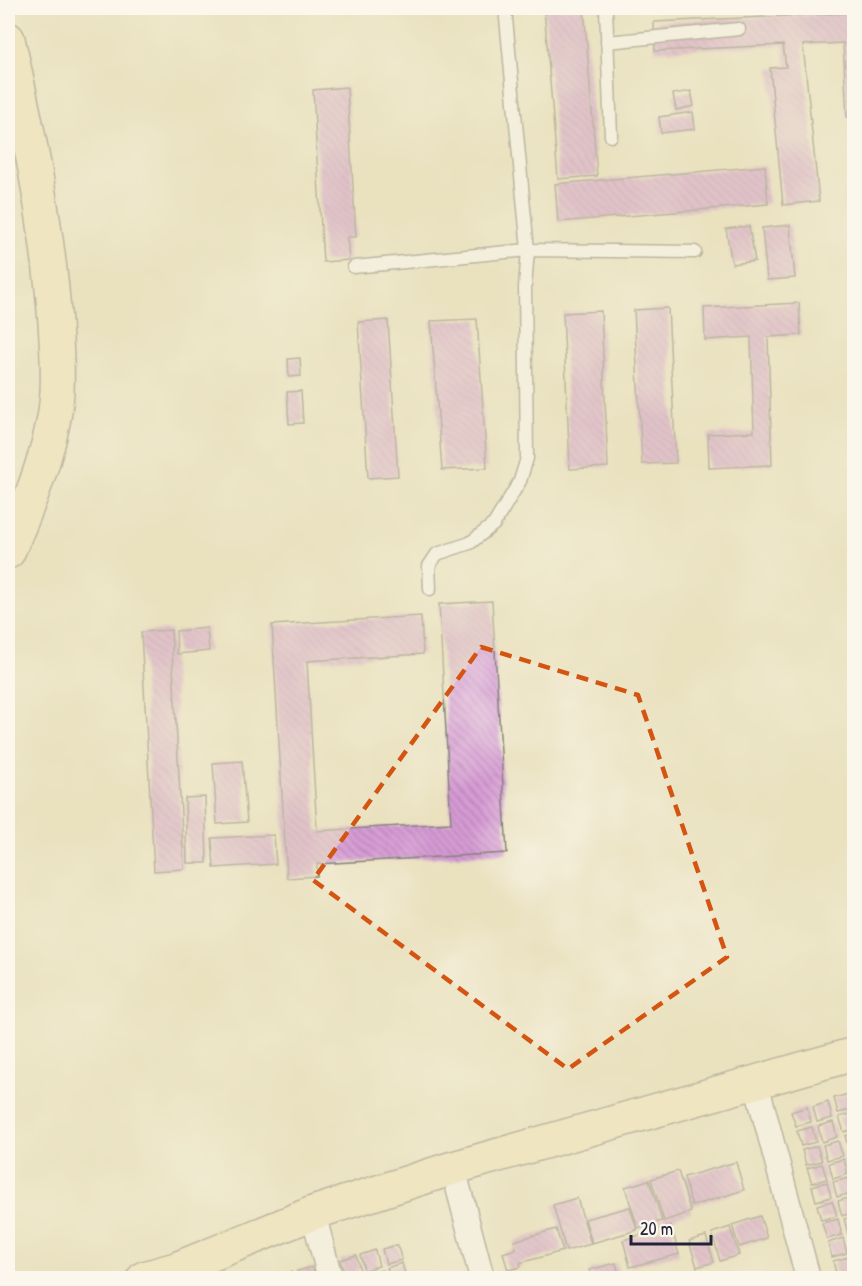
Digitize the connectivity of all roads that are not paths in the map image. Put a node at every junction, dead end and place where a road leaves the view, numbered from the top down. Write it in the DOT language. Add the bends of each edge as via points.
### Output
graph roads {
  1 [pos="505,8"];
  2 [pos="606,8"];
  3 [pos="739,29"];
  4 [pos="8,39"];
  5 [pos="607,42"];
  6 [pos="611,136"];
  7 [pos="528,250"];
  8 [pos="695,252"];
  9 [pos="354,267"];
  10 [pos="8,552"];
  11 [pos="430,590"];
  12 [pos="855,1054"];
  13 [pos="756,1083"];
  14 [pos="453,1168"];
  15 [pos="313,1213"];
  16 [pos="177,1274"];
  17 [pos="144,1278"];
  18 [pos="330,1278"];
  19 [pos="482,1278"];
  20 [pos="808,1278"];
  1 -- 7 [label="lane"];
  2 -- 5 [label="lane"];
  3 -- 5 [label="lane"];
  4 -- 10 [label="street" via="30,138 51,266 57,366 54,422"];
  5 -- 6 [label="lane"];
  7 -- 8 [label="lane"];
  7 -- 9 [label="lane"];
  7 -- 11 [label="lane" via="527,458 520,481 494,524 470,543 437,554 429,566"];
  12 -- 13 [label="street"];
  13 -- 14 [label="street"];
  13 -- 20 [label="street"];
  14 -- 15 [label="street"];
  14 -- 19 [label="street"];
  15 -- 16 [label="street"];
  15 -- 18 [label="street"];
  16 -- 17 [label="street"];
}
